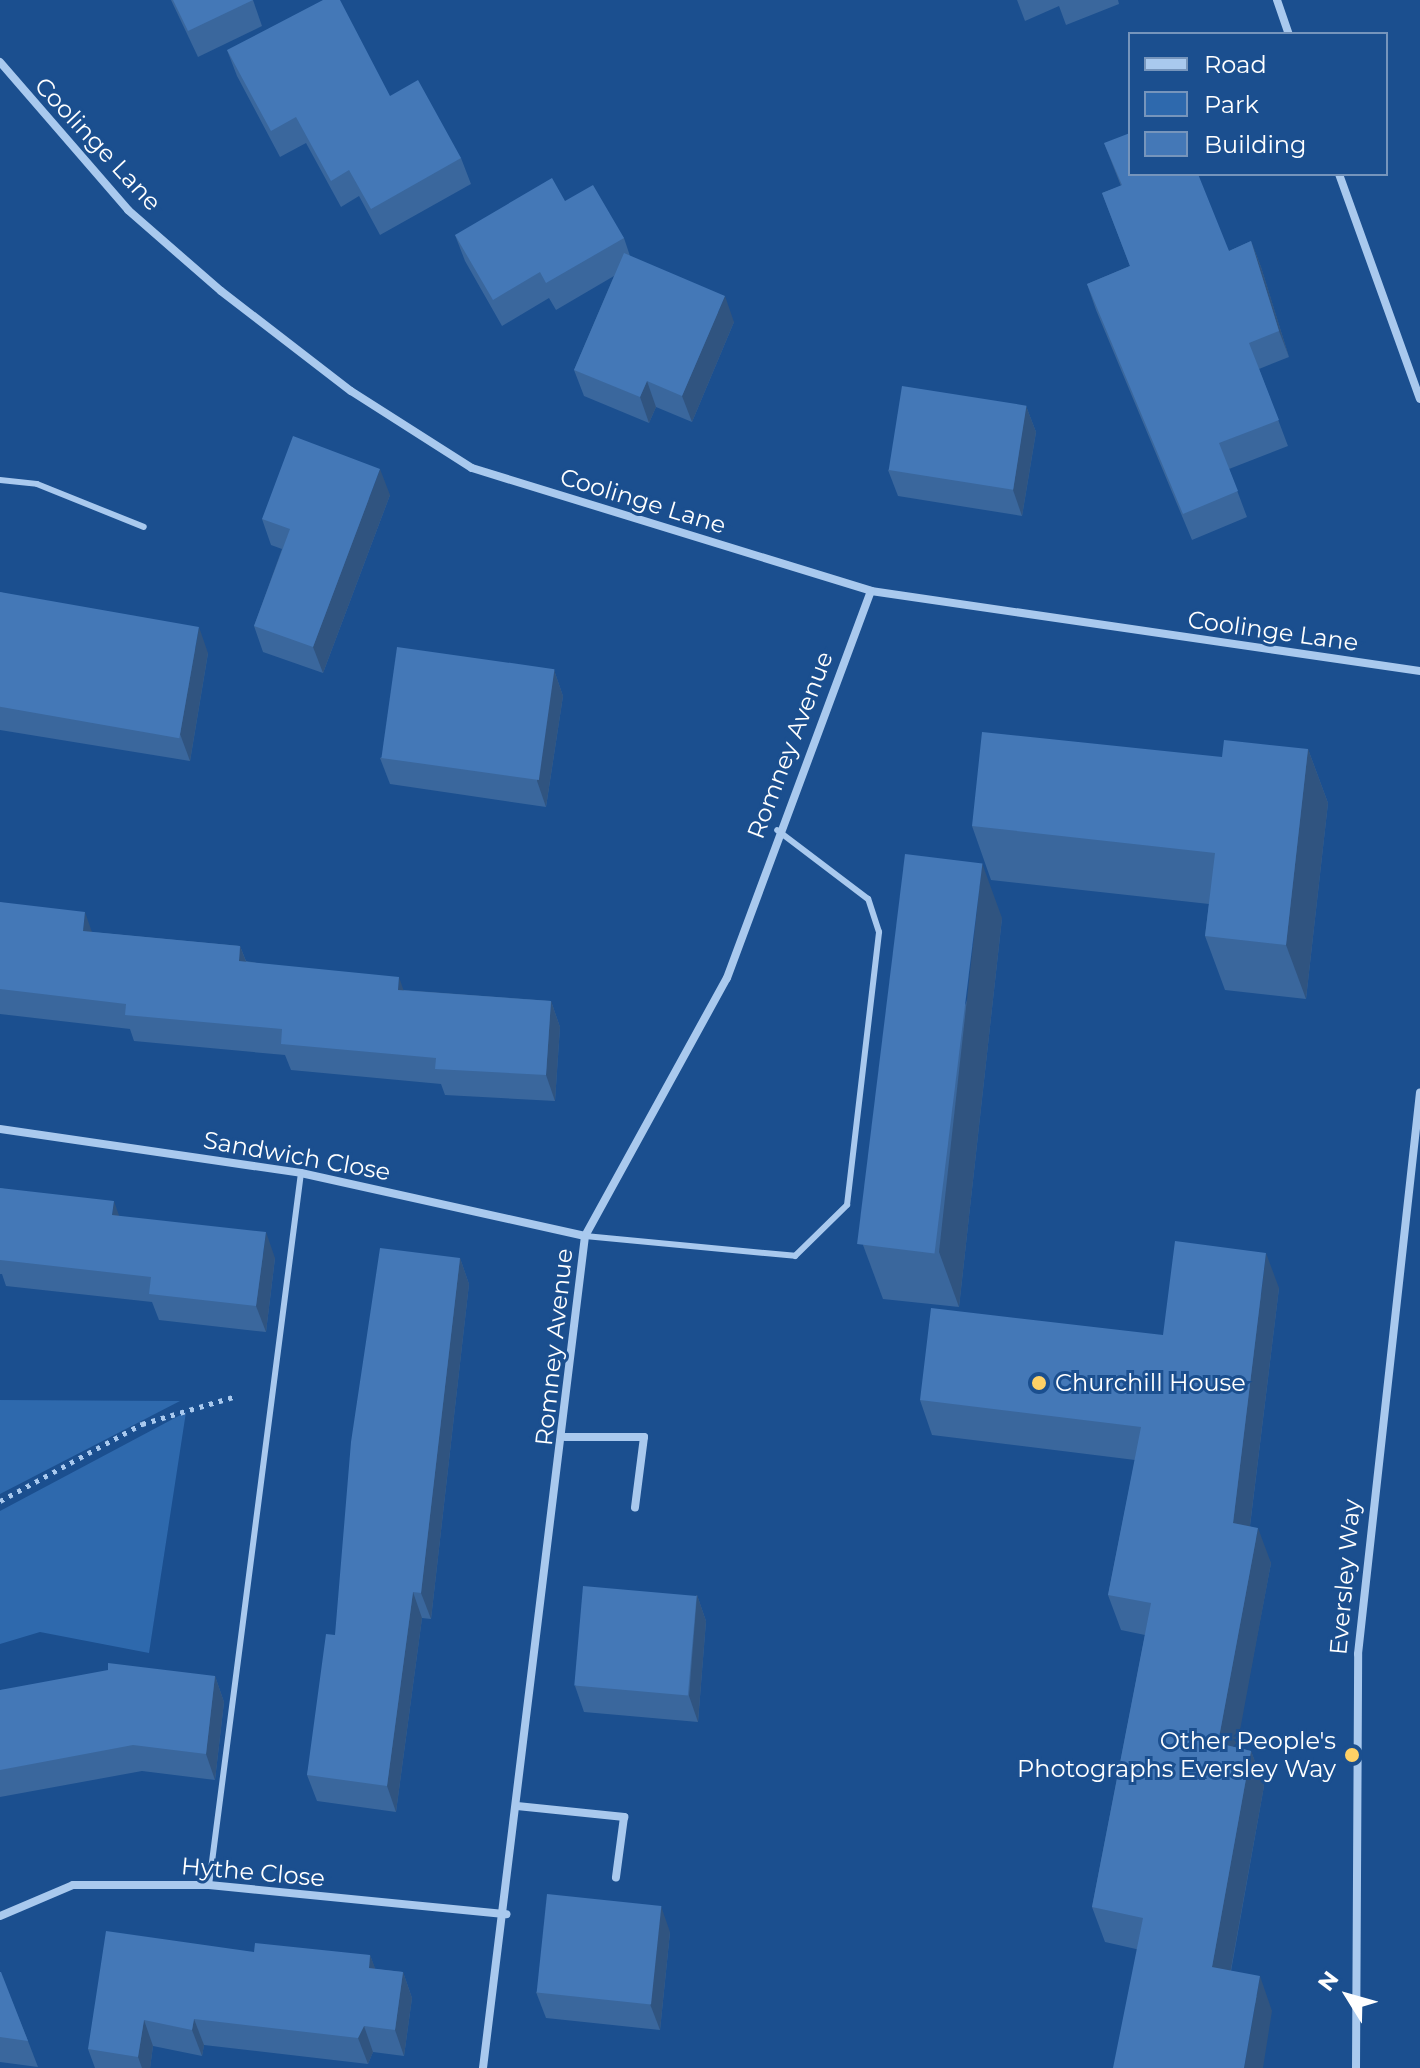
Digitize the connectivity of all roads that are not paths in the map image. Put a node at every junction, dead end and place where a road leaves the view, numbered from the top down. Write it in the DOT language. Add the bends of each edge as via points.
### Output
graph roads {
  1 [pos="1277,0"];
  2 [pos="1288,32"];
  3 [pos="0,62"];
  4 [pos="1340,176"];
  5 [pos="1420,399"];
  6 [pos="0,480"];
  7 [pos="144,527"];
  8 [pos="871,591"];
  9 [pos="1420,671"];
  10 [pos="777,830"];
  11 [pos="1420,1092"];
  12 [pos="0,1129"];
  13 [pos="301,1173"];
  14 [pos="585,1236"];
  15 [pos="565,1437"];
  16 [pos="635,1507"];
  17 [pos="517,1806"];
  18 [pos="616,1877"];
  19 [pos="209,1885"];
  20 [pos="507,1914"];
  21 [pos="0,1916"];
  22 [pos="483,2068"];
  23 [pos="1356,2068"];
  1 -- 2 [label="street"];
  3 -- 8 [label="street, Coolinge Lane" via="128,210 221,291 351,391 472,468"];
  4 -- 5 [label="street"];
  6 -- 7 [label="lane" via="37,484"];
  8 -- 9 [label="street, Coolinge Lane"];
  8 -- 10 [label="street, Romney Avenue"];
  10 -- 14 [label="street, Romney Avenue" via="727,978"];
  10 -- 14 [label="lane" via="868,899 879,932 847,1205 795,1256"];
  11 -- 23 [label="street, Eversley Way" via="1358,1654"];
  12 -- 13 [label="street, Sandwich Close"];
  13 -- 14 [label="street, Sandwich Close"];
  13 -- 19 [label="lane"];
  14 -- 15 [label="street, Romney Avenue"];
  15 -- 16 [label="street" via="644,1437"];
  15 -- 17 [label="street, Romney Avenue"];
  17 -- 18 [label="street" via="624,1817"];
  17 -- 20 [label="street, Romney Avenue"];
  19 -- 20 [label="street, Hythe Close"];
  19 -- 21 [label="street, Hythe Close" via="73,1885"];
  20 -- 22 [label="street, Romney Avenue"];
}
